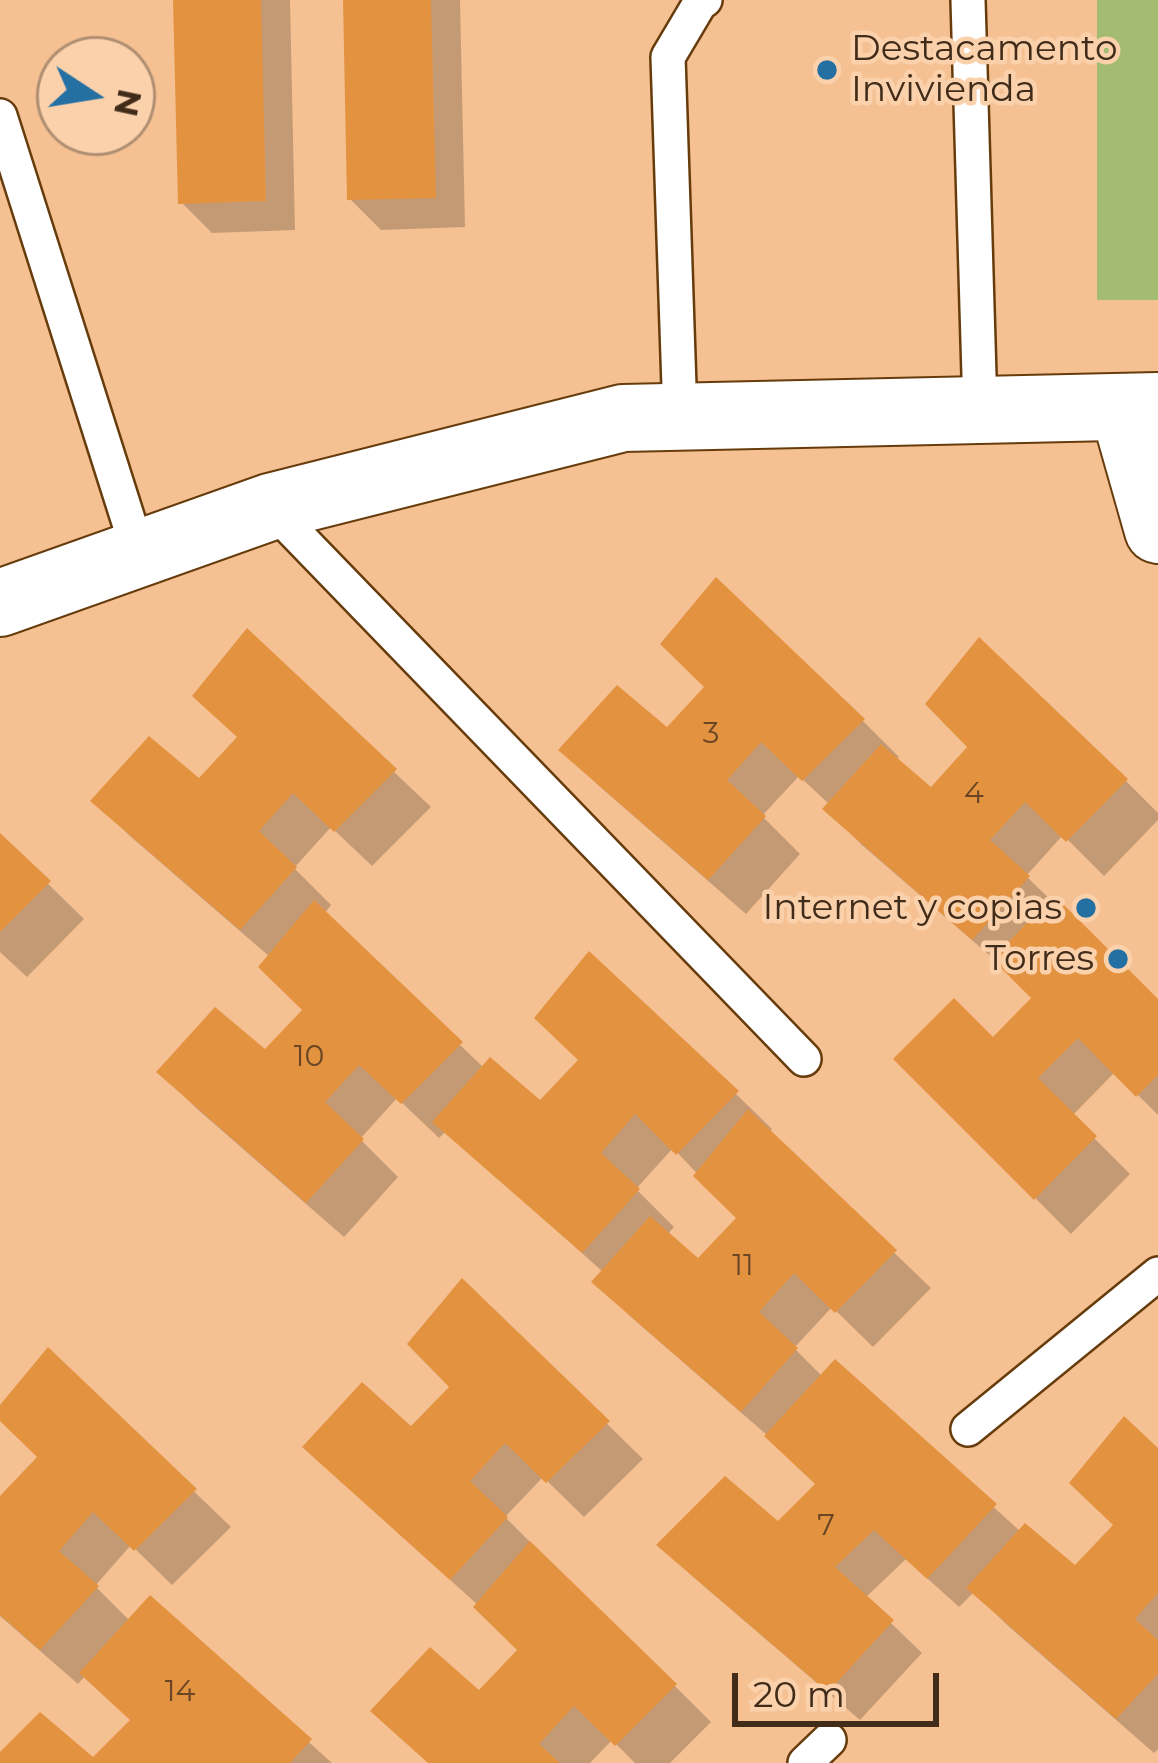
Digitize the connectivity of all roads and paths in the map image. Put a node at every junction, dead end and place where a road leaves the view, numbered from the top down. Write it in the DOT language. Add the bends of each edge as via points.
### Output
graph roads {
  1 [pos="705,0"];
  2 [pos="968,0"];
  3 [pos="0,116"];
  4 [pos="1141,407"];
  5 [pos="980,410"];
  6 [pos="680,417"];
  7 [pos="270,508"];
  8 [pos="1158,530"];
  9 [pos="139,554"];
  10 [pos="0,603"];
  11 [pos="804,1059"];
  12 [pos="1158,1274"];
  13 [pos="968,1429"];
  1 -- 6 [label="lane" via="668,57"];
  2 -- 5 [label="lane"];
  3 -- 9 [label="lane"];
  4 -- 5 [label="street"];
  4 -- 8 [label="street"];
  5 -- 6 [label="street"];
  6 -- 7 [label="street" via="622,418"];
  7 -- 9 [label="street"];
  7 -- 11 [label="lane"];
  9 -- 10 [label="street"];
  12 -- 13 [label="lane"];
}
